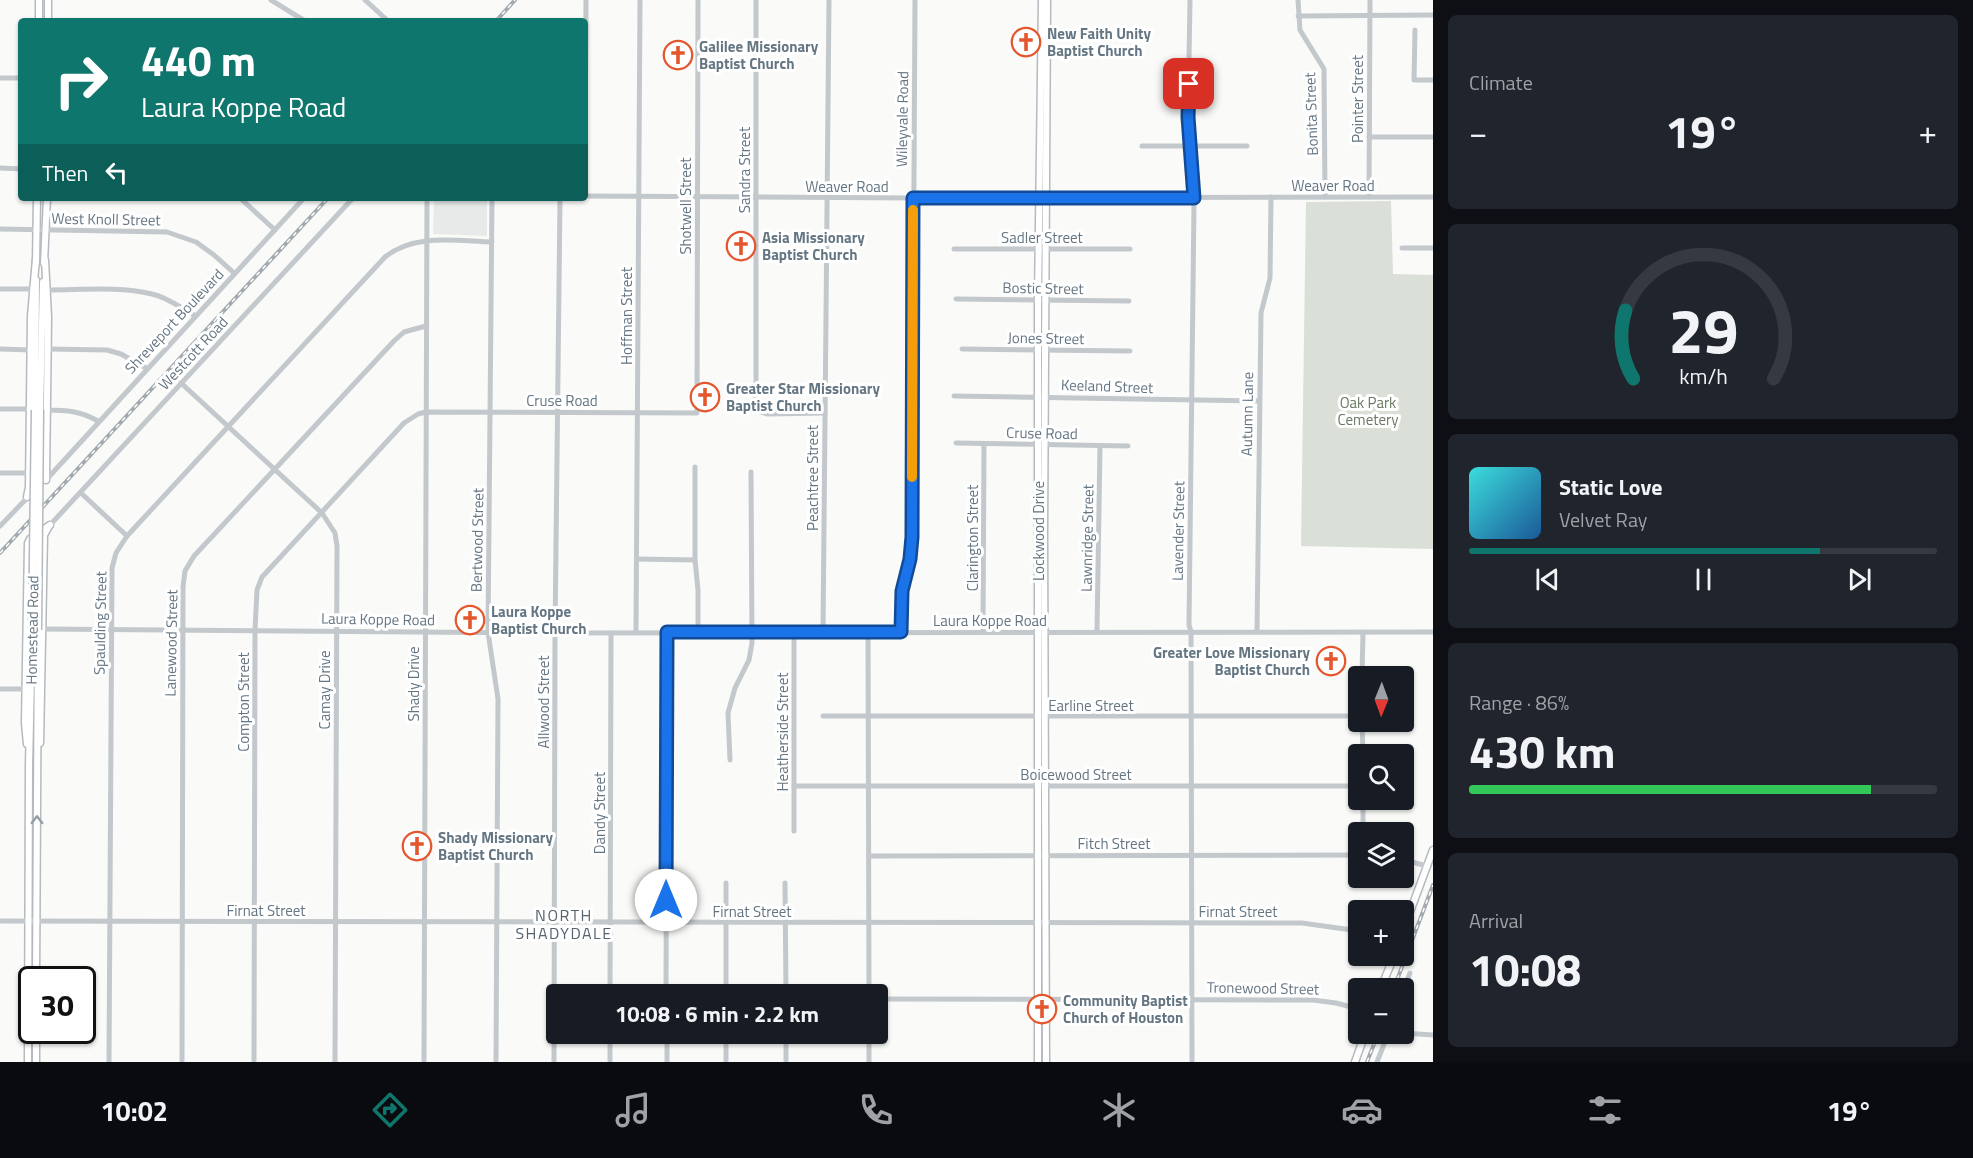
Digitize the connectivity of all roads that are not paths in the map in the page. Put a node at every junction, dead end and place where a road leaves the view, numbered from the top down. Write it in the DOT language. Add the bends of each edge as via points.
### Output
graph roads {
  1 [pos="39,0"];
  2 [pos="48,0"];
  3 [pos="271,0"];
  4 [pos="365,0"];
  5 [pos="586,0"];
  6 [pos="640,0"];
  7 [pos="698,0"];
  8 [pos="756,0"];
  9 [pos="829,0"];
  10 [pos="915,0"];
  11 [pos="1042,0"];
  12 [pos="1047,0"];
  13 [pos="1191,0"];
  14 [pos="1298,0"];
  15 [pos="1370,0"];
  16 [pos="1433,15"];
  17 [pos="1298,16"];
  18 [pos="1370,16"];
  19 [pos="39,18"];
  20 [pos="48,18"];
  21 [pos="300,18"];
  22 [pos="385,18"];
  23 [pos="586,18"];
  24 [pos="1415,30"];
  25 [pos="1044,59"];
  26 [pos="0,78"];
  27 [pos="18,78"];
  28 [pos="1433,80"];
  29 [pos="1433,136"];
  30 [pos="1369,137"];
  31 [pos="1044,143"];
  32 [pos="1142,146"];
  33 [pos="1190,146"];
  34 [pos="1247,146"];
  35 [pos="0,168"];
  36 [pos="18,169"];
  37 [pos="588,196"];
  38 [pos="638,196"];
  39 [pos="697,197"];
  40 [pos="755,197"];
  41 [pos="826,197"];
  42 [pos="1271,197"];
  43 [pos="1325,197"];
  44 [pos="1369,197"];
  45 [pos="1433,197"];
  46 [pos="913,198"];
  47 [pos="1039,198"];
  48 [pos="1047,198"];
  49 [pos="1194,198"];
  50 [pos="37,201"];
  51 [pos="47,201"];
  52 [pos="243,201"];
  53 [pos="301,201"];
  54 [pos="350,201"];
  55 [pos="427,201"];
  56 [pos="492,201"];
  57 [pos="560,201"];
  58 [pos="0,229"];
  59 [pos="36,230"];
  60 [pos="47,230"];
  61 [pos="275,230"];
  62 [pos="427,241"];
  63 [pos="492,242"];
  64 [pos="1402,248"];
  65 [pos="1433,248"];
  66 [pos="954,249"];
  67 [pos="1038,249"];
  68 [pos="1046,249"];
  69 [pos="1130,249"];
  70 [pos="36,259"];
  71 [pos="45,260"];
  72 [pos="234,273"];
  73 [pos="0,289"];
  74 [pos="32,289"];
  75 [pos="47,290"];
  76 [pos="956,299"];
  77 [pos="1038,299"];
  78 [pos="1046,299"];
  79 [pos="1129,301"];
  80 [pos="194,315"];
  81 [pos="426,326"];
  82 [pos="0,349"];
  83 [pos="48,349"];
  84 [pos="962,349"];
  85 [pos="31,350"];
  86 [pos="1038,350"];
  87 [pos="1046,350"];
  88 [pos="1130,351"];
  89 [pos="146,368"];
  90 [pos="181,383"];
  91 [pos="954,396"];
  92 [pos="1038,396"];
  93 [pos="1046,396"];
  94 [pos="1191,401"];
  95 [pos="1259,401"];
  96 [pos="0,409"];
  97 [pos="38,410"];
  98 [pos="490,411"];
  99 [pos="426,412"];
  100 [pos="557,412"];
  101 [pos="637,412"];
  102 [pos="697,413"];
  103 [pos="825,413"];
  104 [pos="98,421"];
  105 [pos="228,426"];
  106 [pos="956,443"];
  107 [pos="984,444"];
  108 [pos="1042,444"];
  109 [pos="1101,446"];
  110 [pos="1128,446"];
  111 [pos="46,457"];
  112 [pos="62,460"];
  113 [pos="695,467"];
  114 [pos="275,470"];
  115 [pos="751,472"];
  116 [pos="0,473"];
  117 [pos="29,473"];
  118 [pos="46,480"];
  119 [pos="32,489"];
  120 [pos="81,493"];
  121 [pos="27,497"];
  122 [pos="322,513"];
  123 [pos="50,525"];
  124 [pos="0,526"];
  125 [pos="43,532"];
  126 [pos="127,536"];
  127 [pos="637,559"];
  128 [pos="695,560"];
  129 [pos="111,629"];
  130 [pos="38,630"];
  131 [pos="183,630"];
  132 [pos="255,630"];
  133 [pos="336,631"];
  134 [pos="1097,631"];
  135 [pos="425,632"];
  136 [pos="488,632"];
  137 [pos="636,632"];
  138 [pos="667,632"];
  139 [pos="794,632"];
  140 [pos="823,632"];
  141 [pos="901,632"];
  142 [pos="983,632"];
  143 [pos="1042,632"];
  144 [pos="1191,632"];
  145 [pos="1257,632"];
  146 [pos="1363,632"];
  147 [pos="1433,632"];
  148 [pos="555,633"];
  149 [pos="611,633"];
  150 [pos="698,633"];
  151 [pos="751,633"];
  152 [pos="868,633"];
  153 [pos="1362,666"];
  154 [pos="0,689"];
  155 [pos="26,689"];
  156 [pos="823,716"];
  157 [pos="1191,716"];
  158 [pos="869,717"];
  159 [pos="1042,717"];
  160 [pos="1348,717"];
  161 [pos="730,760"];
  162 [pos="29,766"];
  163 [pos="1042,785"];
  164 [pos="794,786"];
  165 [pos="868,786"];
  166 [pos="1192,786"];
  167 [pos="1348,786"];
  168 [pos="33,802"];
  169 [pos="794,831"];
  170 [pos="1433,850"];
  171 [pos="1042,855"];
  172 [pos="1348,855"];
  173 [pos="869,856"];
  174 [pos="1192,856"];
  175 [pos="1414,863"];
  176 [pos="1427,867"];
  177 [pos="726,883"];
  178 [pos="785,884"];
  179 [pos="1414,901"];
  180 [pos="0,921"];
  181 [pos="33,921"];
  182 [pos="110,921"];
  183 [pos="181,922"];
  184 [pos="254,922"];
  185 [pos="335,922"];
  186 [pos="424,922"];
  187 [pos="497,922"];
  188 [pos="554,922"];
  189 [pos="666,922"];
  190 [pos="610,923"];
  191 [pos="726,923"];
  192 [pos="785,923"];
  193 [pos="869,923"];
  194 [pos="1042,923"];
  195 [pos="1191,924"];
  196 [pos="1348,929"];
  197 [pos="31,966"];
  198 [pos="35,966"];
  199 [pos="1410,973"];
  200 [pos="1408,978"];
  201 [pos="610,984"];
  202 [pos="666,984"];
  203 [pos="726,984"];
  204 [pos="786,984"];
  205 [pos="869,984"];
  206 [pos="888,999"];
  207 [pos="1042,999"];
  208 [pos="1193,999"];
  209 [pos="1348,1006"];
  210 [pos="1414,1034"];
  211 [pos="1433,1035"];
  212 [pos="28,1044"];
  213 [pos="36,1044"];
  214 [pos="610,1044"];
  215 [pos="666,1044"];
  216 [pos="726,1044"];
  217 [pos="786,1044"];
  218 [pos="869,1044"];
  219 [pos="1361,1044"];
  220 [pos="1384,1044"];
  221 [pos="28,1062"];
  222 [pos="36,1062"];
  223 [pos="109,1062"];
  224 [pos="182,1062"];
  225 [pos="254,1062"];
  226 [pos="335,1062"];
  227 [pos="424,1062"];
  228 [pos="496,1062"];
  229 [pos="554,1062"];
  230 [pos="610,1062"];
  231 [pos="667,1062"];
  232 [pos="726,1062"];
  233 [pos="786,1062"];
  234 [pos="869,1062"];
  235 [pos="1038,1062"];
  236 [pos="1046,1062"];
  237 [pos="1192,1062"];
  238 [pos="1354,1062"];
  239 [pos="1377,1062"];
  1 -- 19 [label="main road"];
  2 -- 20 [label="main road"];
  3 -- 21 [label="street"];
  4 -- 22 [label="street"];
  5 -- 23 [label="street"];
  6 -- 38 [label="street, Hoffman Street"];
  7 -- 39 [label="street, Shotwell Street"];
  8 -- 40 [label="street, Sandra Street"];
  9 -- 41 [label="street, Peachtree Street"];
  10 -- 46 [label="street, Wileyvale Road"];
  11 -- 25 [label="main road, Lockwood Drive"];
  12 -- 25 [label="main road, Lockwood Drive"];
  13 -- 33 [label="street, Lavender Street"];
  14 -- 17 [label="street, Bonita Street"];
  15 -- 18 [label="street, Pointer Street"];
  16 -- 18 [label="street"];
  17 -- 18 [label="street"];
  17 -- 43 [label="street, Bonita Street" via="1304,39 1323,69"];
  18 -- 30 [label="street, Pointer Street"];
  24 -- 28 [label="street" via="1414,80"];
  25 -- 31 [label="main road, Lockwood Drive"];
  26 -- 27 [label="street"];
  29 -- 30 [label="street"];
  30 -- 44 [label="street, Pointer Street"];
  31 -- 47 [label="main road, Lockwood Drive"];
  31 -- 48 [label="main road, Lockwood Drive"];
  32 -- 33 [label="street"];
  33 -- 34 [label="street"];
  33 -- 49 [label="street, Lavender Street"];
  35 -- 36 [label="street"];
  37 -- 38 [label="street, Weaver Road"];
  38 -- 39 [label="street, Weaver Road"];
  38 -- 101 [label="street, Hoffman Street"];
  39 -- 40 [label="street, Weaver Road"];
  39 -- 102 [label="street, Shotwell Street"];
  40 -- 41 [label="street, Weaver Road"];
  40 -- 103 [label="street, Sandra Street" via="757,411"];
  41 -- 46 [label="street, Weaver Road"];
  41 -- 103 [label="street, Peachtree Street"];
  42 -- 43 [label="street, Weaver Road"];
  42 -- 49 [label="street, Weaver Road"];
  42 -- 95 [label="street, Autumn Lane" via="1270,278 1261,313"];
  43 -- 44 [label="street, Weaver Road"];
  44 -- 45 [label="street, Weaver Road"];
  46 -- 47 [label="street, Weaver Road"];
  46 -- 141 [label="street, Wileyvale Road" via="912,537 902,591"];
  47 -- 48 [label="street, Weaver Road"];
  47 -- 67 [label="main road, Lockwood Drive"];
  48 -- 49 [label="street, Weaver Road"];
  48 -- 68 [label="main road, Lockwood Drive"];
  49 -- 94 [label="street, Lavender Street"];
  50 -- 59 [label="main road, Homestead Road"];
  51 -- 60 [label="main road, Homestead Road"];
  52 -- 61 [label="street"];
  53 -- 61 [label="street, Shreveport Boulevard"];
  54 -- 90 [label="street, Westcott Road"];
  55 -- 62 [label="street, Shady Drive"];
  56 -- 63 [label="street, Bertwood Street"];
  57 -- 100 [label="street, Allwood Street"];
  58 -- 59 [label="street, West Knoll Street"];
  59 -- 60 [label="street, West Knoll Street"];
  59 -- 70 [label="main road, Homestead Road"];
  60 -- 71 [label="main road, Homestead Road"];
  60 -- 72 [label="street, West Knoll Street" via="167,231 196,242"];
  61 -- 72 [label="street, Shreveport Boulevard"];
  62 -- 63 [label="street, Spaulding Street"];
  62 -- 81 [label="street, Shady Drive"];
  62 -- 105 [label="street, Spaulding Street" via="397,247 385,257"];
  63 -- 98 [label="street, Bertwood Street"];
  64 -- 65 [label="street"];
  66 -- 67 [label="street, Sadler Street"];
  67 -- 68 [label="street, Sadler Street"];
  67 -- 77 [label="main road, Lockwood Drive"];
  68 -- 69 [label="street, Sadler Street"];
  68 -- 78 [label="main road, Lockwood Drive"];
  70 -- 74 [label="main road"];
  70 -- 97 [label="main road, Homestead Road"];
  71 -- 75 [label="main road"];
  71 -- 97 [label="main road, Homestead Road"];
  72 -- 80 [label="street, Shreveport Boulevard"];
  73 -- 74 [label="street"];
  74 -- 85 [label="main road"];
  75 -- 80 [label="street" via="152,294"];
  75 -- 83 [label="main road"];
  76 -- 77 [label="street, Bostic Street"];
  77 -- 78 [label="street, Bostic Street"];
  77 -- 86 [label="main road, Lockwood Drive"];
  78 -- 79 [label="street, Bostic Street"];
  78 -- 87 [label="main road, Lockwood Drive"];
  80 -- 89 [label="street, Shreveport Boulevard"];
  81 -- 99 [label="street, Shady Drive"];
  81 -- 114 [label="street, Lanewood Street" via="399,336"];
  82 -- 85 [label="street"];
  83 -- 89 [label="street" via="107,350"];
  83 -- 97 [label="main road"];
  84 -- 86 [label="street, Jones Street"];
  85 -- 97 [label="main road"];
  86 -- 87 [label="street, Jones Street"];
  86 -- 92 [label="main road, Lockwood Drive"];
  87 -- 88 [label="street, Jones Street"];
  87 -- 93 [label="main road, Lockwood Drive"];
  89 -- 104 [label="street, Shreveport Boulevard"];
  90 -- 105 [label="street, Camay Drive"];
  90 -- 120 [label="street, Westcott Road"];
  91 -- 92 [label="street, Keeland Street"];
  92 -- 93 [label="street, Keeland Street"];
  92 -- 108 [label="main road, Lockwood Drive"];
  93 -- 94 [label="street, Keeland Street"];
  93 -- 108 [label="main road, Lockwood Drive"];
  94 -- 95 [label="street, Keeland Street"];
  94 -- 144 [label="street, Lavender Street"];
  95 -- 145 [label="street, Autumn Lane"];
  96 -- 97 [label="street"];
  97 -- 104 [label="street" via="72,410"];
  97 -- 111 [label="main road"];
  97 -- 117 [label="main road"];
  97 -- 130 [label="main road, Homestead Road, bridge"];
  98 -- 99 [label="street, Cruse Road"];
  98 -- 100 [label="street, Cruse Road"];
  98 -- 136 [label="street, Bertwood Street"];
  99 -- 122 [label="street, Compton Street" via="404,423"];
  99 -- 135 [label="street, Shady Drive"];
  100 -- 101 [label="street, Cruse Road"];
  100 -- 148 [label="street, Allwood Street"];
  101 -- 102 [label="street, Cruse Road"];
  101 -- 127 [label="street, Hoffman Street"];
  103 -- 140 [label="street, Peachtree Street"];
  104 -- 112 [label="street, Shreveport Boulevard"];
  105 -- 114 [label="street, Camay Drive"];
  105 -- 126 [label="street, Spaulding Street"];
  106 -- 107 [label="street, Cruse Road"];
  107 -- 108 [label="street, Cruse Road"];
  107 -- 142 [label="street, Clarington Street"];
  108 -- 109 [label="street, Cruse Road"];
  108 -- 143 [label="main road, Lockwood Drive"];
  109 -- 110 [label="street, Cruse Road"];
  109 -- 134 [label="street, Lawnridge Street"];
  111 -- 112 [label="street" via="54,462"];
  111 -- 118 [label="main road"];
  112 -- 118 [label="street, Shreveport Boulevard"];
  113 -- 128 [label="street"];
  114 -- 122 [label="street, Camay Drive"];
  114 -- 131 [label="street, Lanewood Street" via="194,556 185,571"];
  115 -- 151 [label="street"];
  116 -- 117 [label="street"];
  117 -- 119 [label="main road"];
  118 -- 119 [label="street, Shreveport Boulevard"];
  119 -- 121 [label="main road"];
  120 -- 123 [label="street, Westcott Road"];
  120 -- 126 [label="street"];
  121 -- 124 [label="street"];
  122 -- 132 [label="street, Compton Street" via="262,577 257,590"];
  122 -- 133 [label="street, Camay Drive" via="335,532 337,546"];
  123 -- 125 [label="main road"];
  125 -- 130 [label="main road"];
  125 -- 155 [label="main road" via="30,538 28,545"];
  126 -- 129 [label="street, Spaulding Street" via="111,568"];
  127 -- 128 [label="street"];
  127 -- 137 [label="street, Hoffman Street"];
  128 -- 150 [label="street"];
  129 -- 130 [label="street, Laura Koppe Road"];
  129 -- 131 [label="street, Laura Koppe Road"];
  129 -- 182 [label="street, Spaulding Street"];
  130 -- 162 [label="main road, Homestead Road"];
  130 -- 168 [label="main road, Homestead Road" via="38,770"];
  131 -- 132 [label="street, Laura Koppe Road"];
  131 -- 183 [label="street, Lanewood Street"];
  132 -- 133 [label="street, Laura Koppe Road"];
  132 -- 184 [label="street, Compton Street"];
  133 -- 135 [label="street, Laura Koppe Road"];
  133 -- 185 [label="street, Camay Drive"];
  134 -- 143 [label="street, Laura Koppe Road"];
  134 -- 144 [label="street, Laura Koppe Road"];
  135 -- 136 [label="street, Laura Koppe Road"];
  135 -- 186 [label="street, Shady Drive"];
  136 -- 148 [label="street, Laura Koppe Road"];
  136 -- 187 [label="street, Bertwood Street" via="498,699"];
  137 -- 138 [label="street, Laura Koppe Road"];
  137 -- 149 [label="street, Laura Koppe Road"];
  138 -- 150 [label="street, Laura Koppe Road"];
  138 -- 189 [label="street"];
  139 -- 140 [label="street, Laura Koppe Road"];
  139 -- 151 [label="street, Laura Koppe Road"];
  139 -- 164 [label="street, Heatherside Street"];
  140 -- 152 [label="street, Laura Koppe Road"];
  141 -- 142 [label="street, Laura Koppe Road"];
  141 -- 152 [label="street, Laura Koppe Road"];
  142 -- 143 [label="street, Laura Koppe Road"];
  143 -- 159 [label="main road, Lockwood Drive"];
  144 -- 145 [label="street, Laura Koppe Road"];
  144 -- 157 [label="street, Lavender Street"];
  145 -- 146 [label="street, Laura Koppe Road"];
  146 -- 147 [label="street, Laura Koppe Road"];
  146 -- 153 [label="street"];
  148 -- 149 [label="street, Laura Koppe Road"];
  148 -- 188 [label="street, Allwood Street"];
  149 -- 190 [label="street, Dandy Street"];
  150 -- 151 [label="street, Laura Koppe Road"];
  151 -- 161 [label="street" via="749,660 728,713"];
  152 -- 158 [label="street"];
  154 -- 155 [label="street"];
  155 -- 162 [label="main road"];
  156 -- 158 [label="street, Earline Street"];
  157 -- 159 [label="street, Earline Street"];
  157 -- 160 [label="street, Earline Street"];
  157 -- 166 [label="street, Lavender Street"];
  158 -- 159 [label="street, Earline Street"];
  158 -- 165 [label="street"];
  159 -- 163 [label="main road, Lockwood Drive"];
  162 -- 168 [label="main road, Homestead Road"];
  163 -- 165 [label="street, Boicewood Street"];
  163 -- 166 [label="street, Boicewood Street"];
  163 -- 171 [label="main road, Lockwood Drive"];
  164 -- 165 [label="street, Boicewood Street"];
  164 -- 169 [label="street, Heatherside Street"];
  165 -- 173 [label="street"];
  166 -- 167 [label="street, Boicewood Street"];
  166 -- 174 [label="street, Lavender Street"];
  168 -- 181 [label="main road, Homestead Road"];
  170 -- 176 [label="main road"];
  171 -- 173 [label="street, Fitch Street"];
  171 -- 174 [label="street, Fitch Street"];
  171 -- 194 [label="main road, Lockwood Drive"];
  172 -- 174 [label="street, Fitch Street"];
  173 -- 193 [label="street"];
  174 -- 195 [label="street, Lavender Street"];
  175 -- 176 [label="street"];
  176 -- 179 [label="main road"];
  177 -- 191 [label="street"];
  178 -- 192 [label="street"];
  180 -- 181 [label="street, Firnat Street"];
  181 -- 182 [label="street, Firnat Street"];
  181 -- 197 [label="main road, Homestead Road"];
  181 -- 198 [label="main road, Homestead Road"];
  182 -- 183 [label="street, Firnat Street"];
  182 -- 223 [label="street, Spaulding Street"];
  183 -- 184 [label="street, Firnat Street"];
  183 -- 224 [label="street, Lanewood Street"];
  184 -- 185 [label="street, Firnat Street"];
  184 -- 225 [label="street, Compton Street"];
  185 -- 186 [label="street, Firnat Street"];
  185 -- 226 [label="street, Camay Drive"];
  186 -- 187 [label="street, Firnat Street"];
  186 -- 227 [label="street, Shady Drive"];
  187 -- 188 [label="street, Firnat Street"];
  187 -- 228 [label="street, Bertwood Street"];
  188 -- 190 [label="street, Firnat Street"];
  188 -- 229 [label="street, Allwood Street"];
  189 -- 190 [label="street, Firnat Street"];
  189 -- 191 [label="street, Firnat Street"];
  189 -- 202 [label="street"];
  190 -- 201 [label="street, Dandy Street"];
  191 -- 192 [label="street, Firnat Street"];
  191 -- 203 [label="street"];
  192 -- 193 [label="street, Firnat Street"];
  192 -- 204 [label="street"];
  193 -- 194 [label="street, Firnat Street"];
  193 -- 205 [label="street"];
  194 -- 195 [label="street, Firnat Street"];
  194 -- 207 [label="main road, Lockwood Drive"];
  195 -- 196 [label="street, Firnat Street" via="1302,923"];
  195 -- 208 [label="street, Lavender Street"];
  199 -- 200 [label="street"];
  206 -- 207 [label="street, Tronewood Street"];
  207 -- 208 [label="street, Tronewood Street"];
  207 -- 235 [label="main road, Lockwood Drive"];
  207 -- 236 [label="main road, Lockwood Drive"];
  208 -- 209 [label="street, Tronewood Street" via="1313,1000"];
  208 -- 237 [label="street, Lavender Street"];
  210 -- 211 [label="street"];
  212 -- 221 [label="main road, Homestead Road"];
  213 -- 222 [label="main road"];
  214 -- 230 [label="street"];
  215 -- 231 [label="street"];
  216 -- 232 [label="street"];
  217 -- 233 [label="street"];
  218 -- 234 [label="street"];
  219 -- 238 [label="main road"];
  220 -- 239 [label="street"];
}
